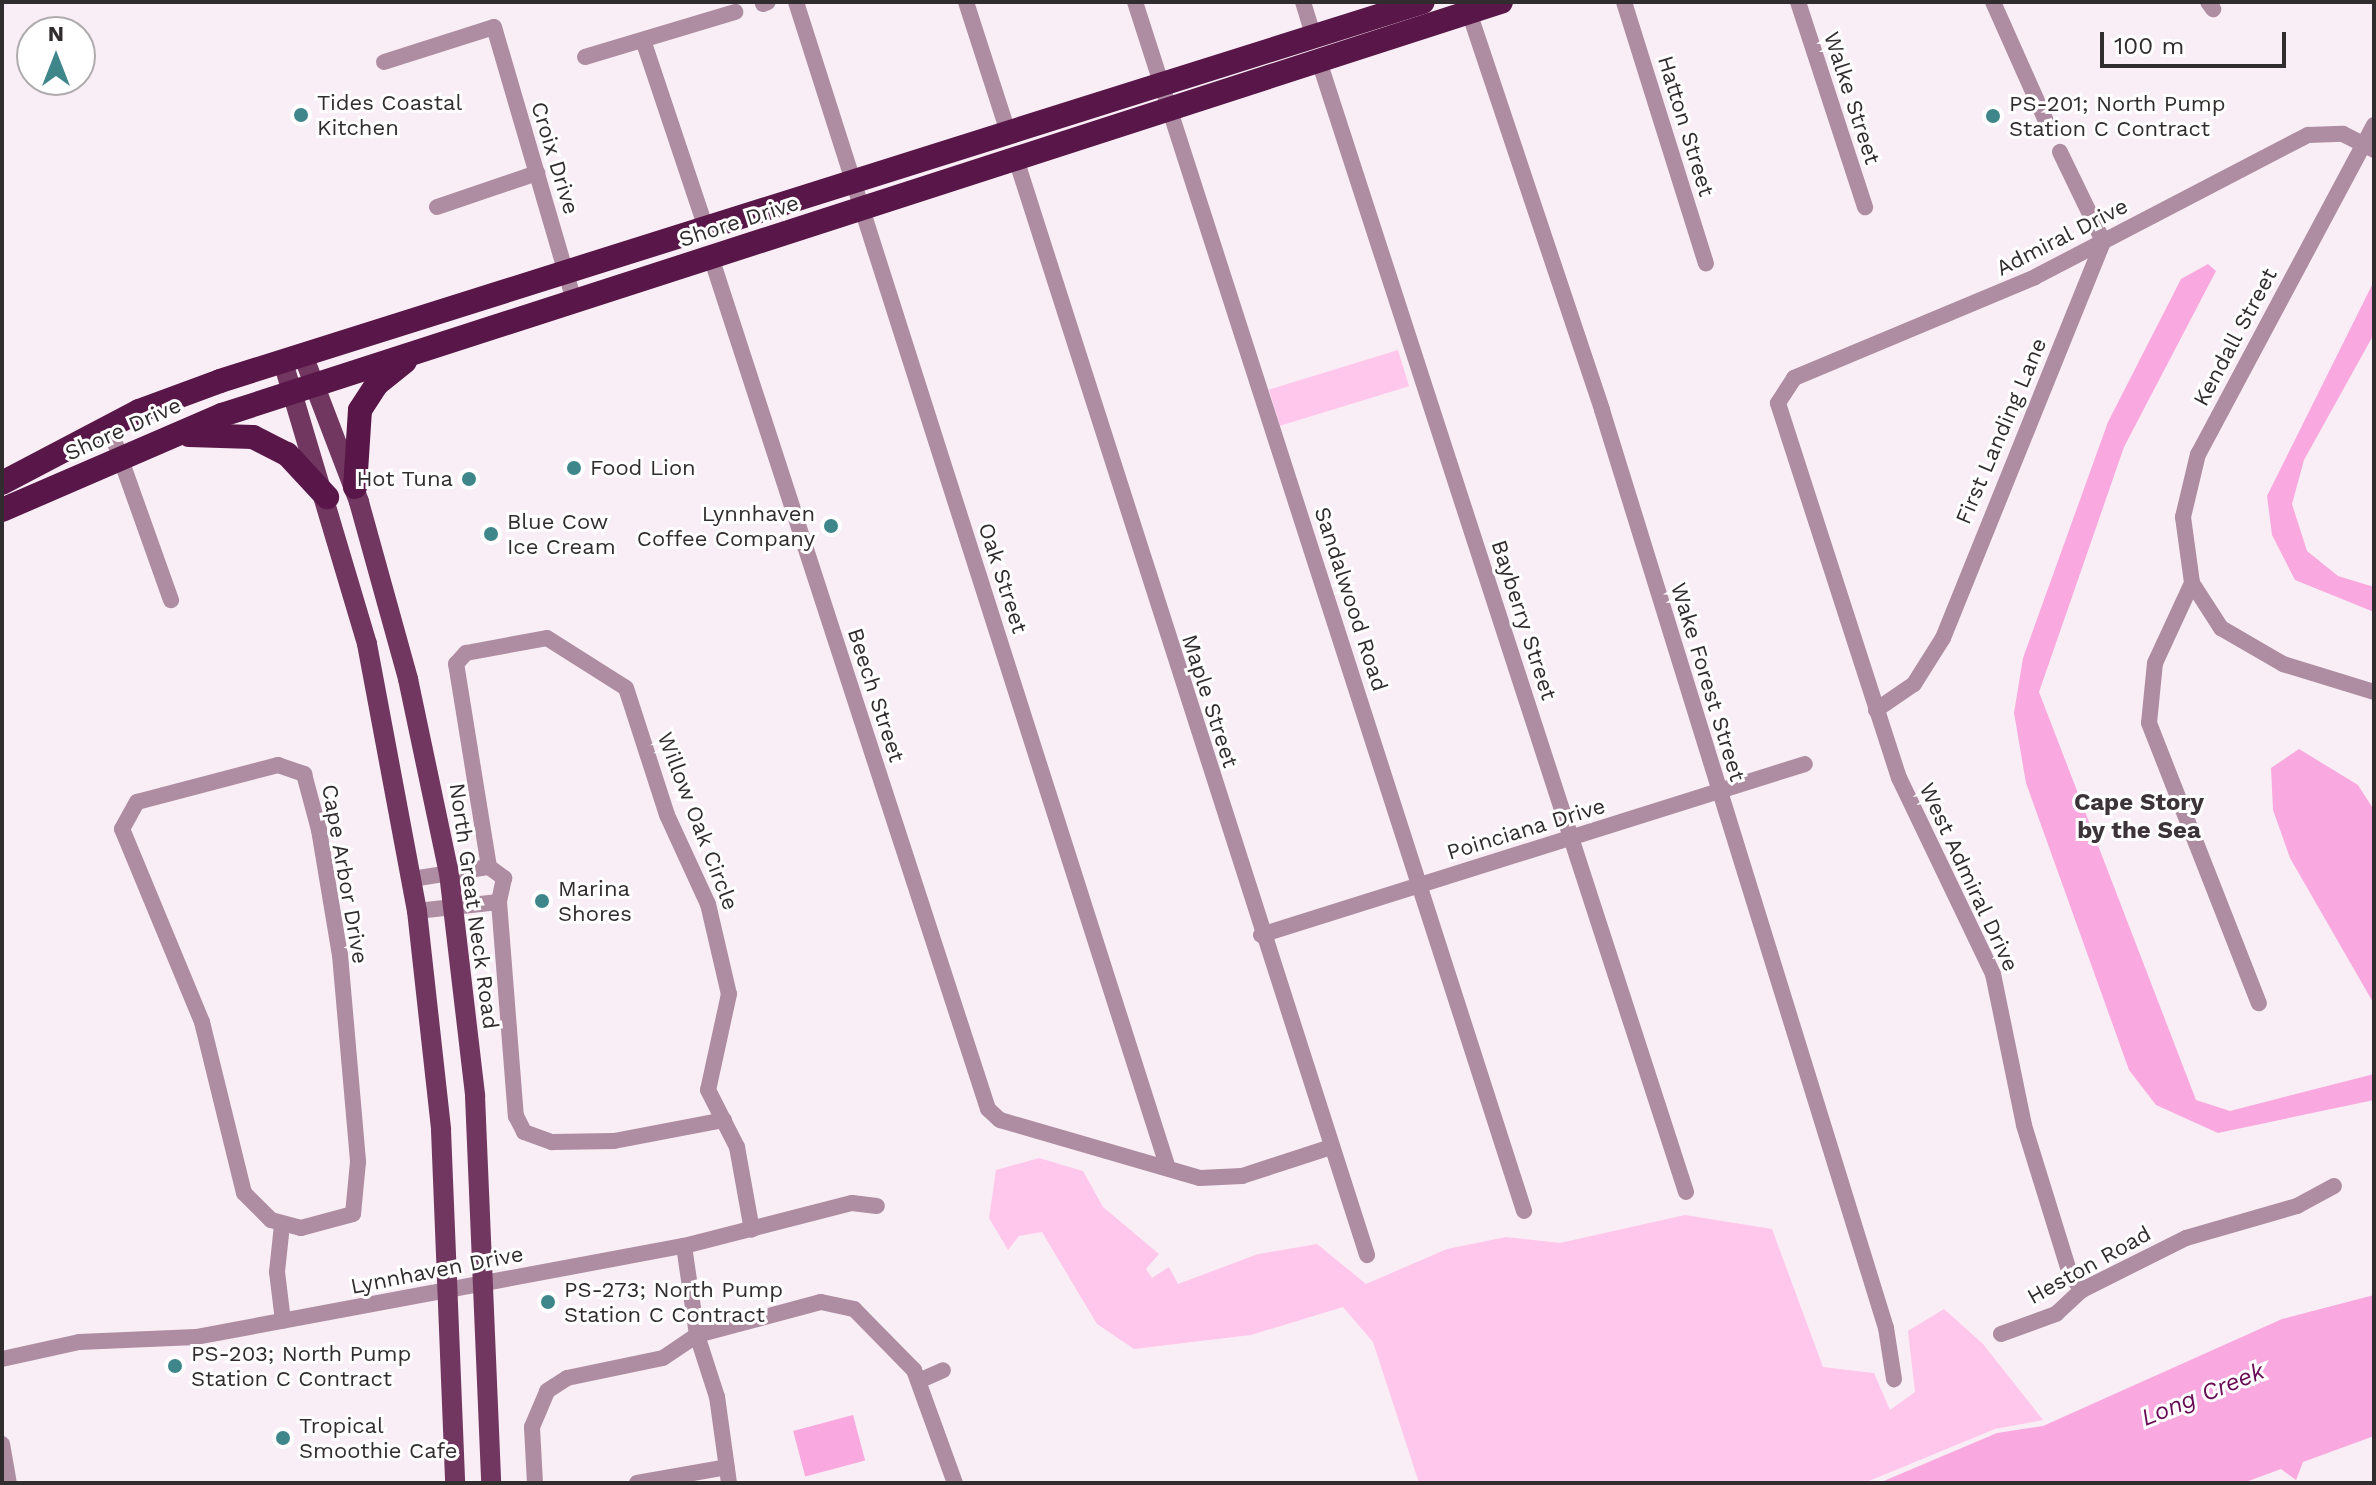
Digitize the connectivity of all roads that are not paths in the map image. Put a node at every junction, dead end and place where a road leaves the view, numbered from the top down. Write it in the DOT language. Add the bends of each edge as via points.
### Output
graph roads {
  1 [pos="796,2"];
  2 [pos="966,2"];
  3 [pos="1135,2"];
  4 [pos="1303,2"];
  5 [pos="1423,2"];
  6 [pos="1501,2"];
  7 [pos="1624,2"];
  8 [pos="1798,2"];
  9 [pos="1993,2"];
  10 [pos="1467,7"];
  11 [pos="735,12"];
  12 [pos="644,43"];
  13 [pos="1316,49"];
  14 [pos="585,57"];
  15 [pos="384,62"];
  16 [pos="1162,86"];
  17 [pos="1170,109"];
  18 [pos="2046,121"];
  19 [pos="2374,125"];
  20 [pos="1009,135"];
  21 [pos="2369,147"];
  22 [pos="2060,152"];
  23 [pos="1016,159"];
  24 [pos="537,173"];
  25 [pos="854,185"];
  26 [pos="437,207"];
  27 [pos="1865,207"];
  28 [pos="862,209"];
  29 [pos="707,231"];
  30 [pos="2103,241"];
  31 [pos="711,257"];
  32 [pos="1706,263"];
  33 [pos="566,273"];
  34 [pos="574,301"];
  35 [pos="430,347"];
  36 [pos="293,358"];
  37 [pos="304,387"];
  38 [pos="1781,393"];
  39 [pos="109,426"];
  40 [pos="159,440"];
  41 [pos="122,457"];
  42 [pos="2,483"];
  43 [pos="355,487"];
  44 [pos="327,497"];
  45 [pos="2,510"];
  46 [pos="2192,583"];
  47 [pos="171,600"];
  48 [pos="2374,692"];
  49 [pos="1876,710"];
  50 [pos="1805,764"];
  51 [pos="1718,791"];
  52 [pos="1571,838"];
  53 [pos="489,867"];
  54 [pos="449,873"];
  55 [pos="412,879"];
  56 [pos="1420,885"];
  57 [pos="499,902"];
  58 [pos="454,909"];
  59 [pos="417,911"];
  60 [pos="1261,935"];
  61 [pos="2259,1003"];
  62 [pos="724,1120"];
  63 [pos="1328,1148"];
  64 [pos="1168,1168"];
  65 [pos="2334,1186"];
  66 [pos="1686,1192"];
  67 [pos="877,1206"];
  68 [pos="1524,1211"];
  69 [pos="282,1225"];
  70 [pos="752,1230"];
  71 [pos="684,1246"];
  72 [pos="1367,1255"];
  73 [pos="484,1280"];
  74 [pos="447,1286"];
  75 [pos="2082,1290"];
  76 [pos="283,1321"];
  77 [pos="2001,1334"];
  78 [pos="697,1335"];
  79 [pos="2,1359"];
  80 [pos="943,1370"];
  81 [pos="1894,1379"];
  82 [pos="921,1380"];
  83 [pos="2,1444"];
  84 [pos="728,1475"];
  85 [pos="9,1483"];
  86 [pos="455,1483"];
  87 [pos="491,1483"];
  88 [pos="535,1483"];
  89 [pos="637,1483"];
  90 [pos="955,1483"];
  1 -- 25 [label="street, Oak Street"];
  2 -- 20 [label="street"];
  3 -- 16 [label="street, Sandalwood Road"];
  4 -- 13 [label="street, Bayberry Street"];
  5 -- 13 [label="highway, Shore Drive"];
  6 -- 10 [label="highway, Shore Drive"];
  7 -- 32 [label="street, Hatton Street"];
  8 -- 27 [label="street, Walke Street"];
  9 -- 18 [label="street"];
  10 -- 13 [label="highway, Shore Drive"];
  10 -- 51 [label="street, Wake Forest Street" via="1602,410"];
  11 -- 12 [label="street"];
  12 -- 14 [label="street"];
  12 -- 29 [label="street"];
  13 -- 16 [label="highway, Shore Drive"];
  13 -- 17 [label="highway, Shore Drive"];
  13 -- 52 [label="street, Bayberry Street"];
  15 -- 24 [label="street, Croix Drive" via="494,27"];
  16 -- 17 [label="street, Sandalwood Road"];
  16 -- 20 [label="highway, Shore Drive"];
  17 -- 23 [label="highway, Shore Drive"];
  17 -- 56 [label="street, Sandalwood Road"];
  19 -- 21 [label="street, Kendall Street"];
  20 -- 25 [label="highway, Shore Drive"];
  21 -- 30 [label="street, Admiral Drive" via="2331,131 2308,135"];
  21 -- 46 [label="street, Kendall Street" via="2198,454 2183,517"];
  22 -- 30 [label="street"];
  23 -- 28 [label="highway, Shore Drive"];
  23 -- 60 [label="street, Maple Street"];
  24 -- 26 [label="street"];
  24 -- 33 [label="street, Croix Drive"];
  25 -- 28 [label="street, Oak Street"];
  25 -- 29 [label="highway, Shore Drive"];
  28 -- 31 [label="highway, Shore Drive"];
  28 -- 64 [label="street, Oak Street"];
  29 -- 33 [label="highway, Shore Drive"];
  30 -- 38 [label="street, Admiral Drive" via="1961,311 1794,378"];
  30 -- 49 [label="street, First Landing Lane" via="1943,638 1914,684"];
  31 -- 34 [label="highway, Shore Drive"];
  31 -- 64 [label="street, Beech Street" via="979,1085 994,1116"];
  33 -- 34 [label="street, Croix Drive"];
  33 -- 36 [label="highway, Shore Drive"];
  34 -- 35 [label="highway, Shore Drive"];
  35 -- 37 [label="highway, Shore Drive"];
  35 -- 43 [label="highway" via="393,368 367,397 355,430"];
  36 -- 37 [label="main road, North Great Neck Road"];
  36 -- 39 [label="highway, Shore Drive"];
  37 -- 40 [label="highway, Shore Drive"];
  37 -- 43 [label="main road, North Great Neck Road"];
  37 -- 44 [label="main road, North Great Neck Road"];
  38 -- 49 [label="street, West Admiral Drive" via="1782,434"];
  39 -- 41 [label="street"];
  39 -- 42 [label="highway, Shore Drive"];
  40 -- 41 [label="highway, Shore Drive"];
  40 -- 44 [label="highway" via="253,437 287,454"];
  41 -- 45 [label="highway, Shore Drive"];
  41 -- 47 [label="street"];
  43 -- 54 [label="main road, North Great Neck Road" via="408,679"];
  44 -- 55 [label="main road, North Great Neck Road" via="381,702"];
  46 -- 48 [label="street" via="2221,628 2252,651"];
  46 -- 61 [label="street" via="2149,680 2149,723"];
  49 -- 75 [label="street, West Admiral Drive" via="1921,834 1993,974 2024,1125 2070,1274"];
  50 -- 51 [label="street, Poinciana Drive"];
  51 -- 52 [label="street, Poinciana Drive"];
  51 -- 81 [label="street, Wake Forest Street" via="1886,1328"];
  52 -- 56 [label="street, Poinciana Drive"];
  52 -- 66 [label="street, Bayberry Street"];
  53 -- 54 [label="street"];
  53 -- 57 [label="street, Willow Oak Circle" via="504,878"];
  53 -- 62 [label="street, Willow Oak Circle" via="456,664 466,653 547,638 626,688 667,815 693,863 728,976 707,1080"];
  54 -- 55 [label="street"];
  54 -- 58 [label="main road, North Great Neck Road"];
  55 -- 59 [label="main road, North Great Neck Road"];
  56 -- 60 [label="street, Poinciana Drive"];
  56 -- 68 [label="street, Sandalwood Road"];
  57 -- 58 [label="street"];
  57 -- 62 [label="street, Willow Oak Circle" via="516,1116 524,1132 552,1142 614,1141"];
  58 -- 59 [label="street"];
  58 -- 73 [label="main road, North Great Neck Road" via="475,1096"];
  59 -- 74 [label="main road, North Great Neck Road" via="435,1050"];
  60 -- 63 [label="street, Maple Street"];
  62 -- 70 [label="street, Willow Oak Circle" via="737,1147"];
  63 -- 64 [label="street" via="1231,1178"];
  63 -- 72 [label="street, Maple Street"];
  65 -- 75 [label="street, Heston Road" via="2297,1206 2186,1238"];
  67 -- 70 [label="street, Lynnhaven Drive" via="852,1203"];
  69 -- 69 [label="street, Cape Arbor Drive" via="337,1223 360,1199 340,955 319,830 304,774 278,765 137,802 122,829 202,1022 244,1193"];
  69 -- 76 [label="street"];
  70 -- 71 [label="street, Lynnhaven Drive"];
  71 -- 73 [label="street, Lynnhaven Drive"];
  71 -- 78 [label="street"];
  73 -- 74 [label="street, Lynnhaven Drive"];
  73 -- 87 [label="main road, North Great Neck Road"];
  74 -- 76 [label="street, Lynnhaven Drive"];
  74 -- 86 [label="main road, North Great Neck Road"];
  75 -- 77 [label="street, Heston Road" via="2056,1314"];
  76 -- 79 [label="street, Lynnhaven Drive" via="185,1338 79,1342"];
  78 -- 82 [label="street" via="834,1302 864,1317"];
  78 -- 84 [label="street" via="717,1397"];
  78 -- 88 [label="street" via="663,1358 567,1378 547,1391 532,1427"];
  80 -- 82 [label="street"];
  82 -- 90 [label="street"];
  83 -- 85 [label="street"];
  84 -- 89 [label="street"];
}
